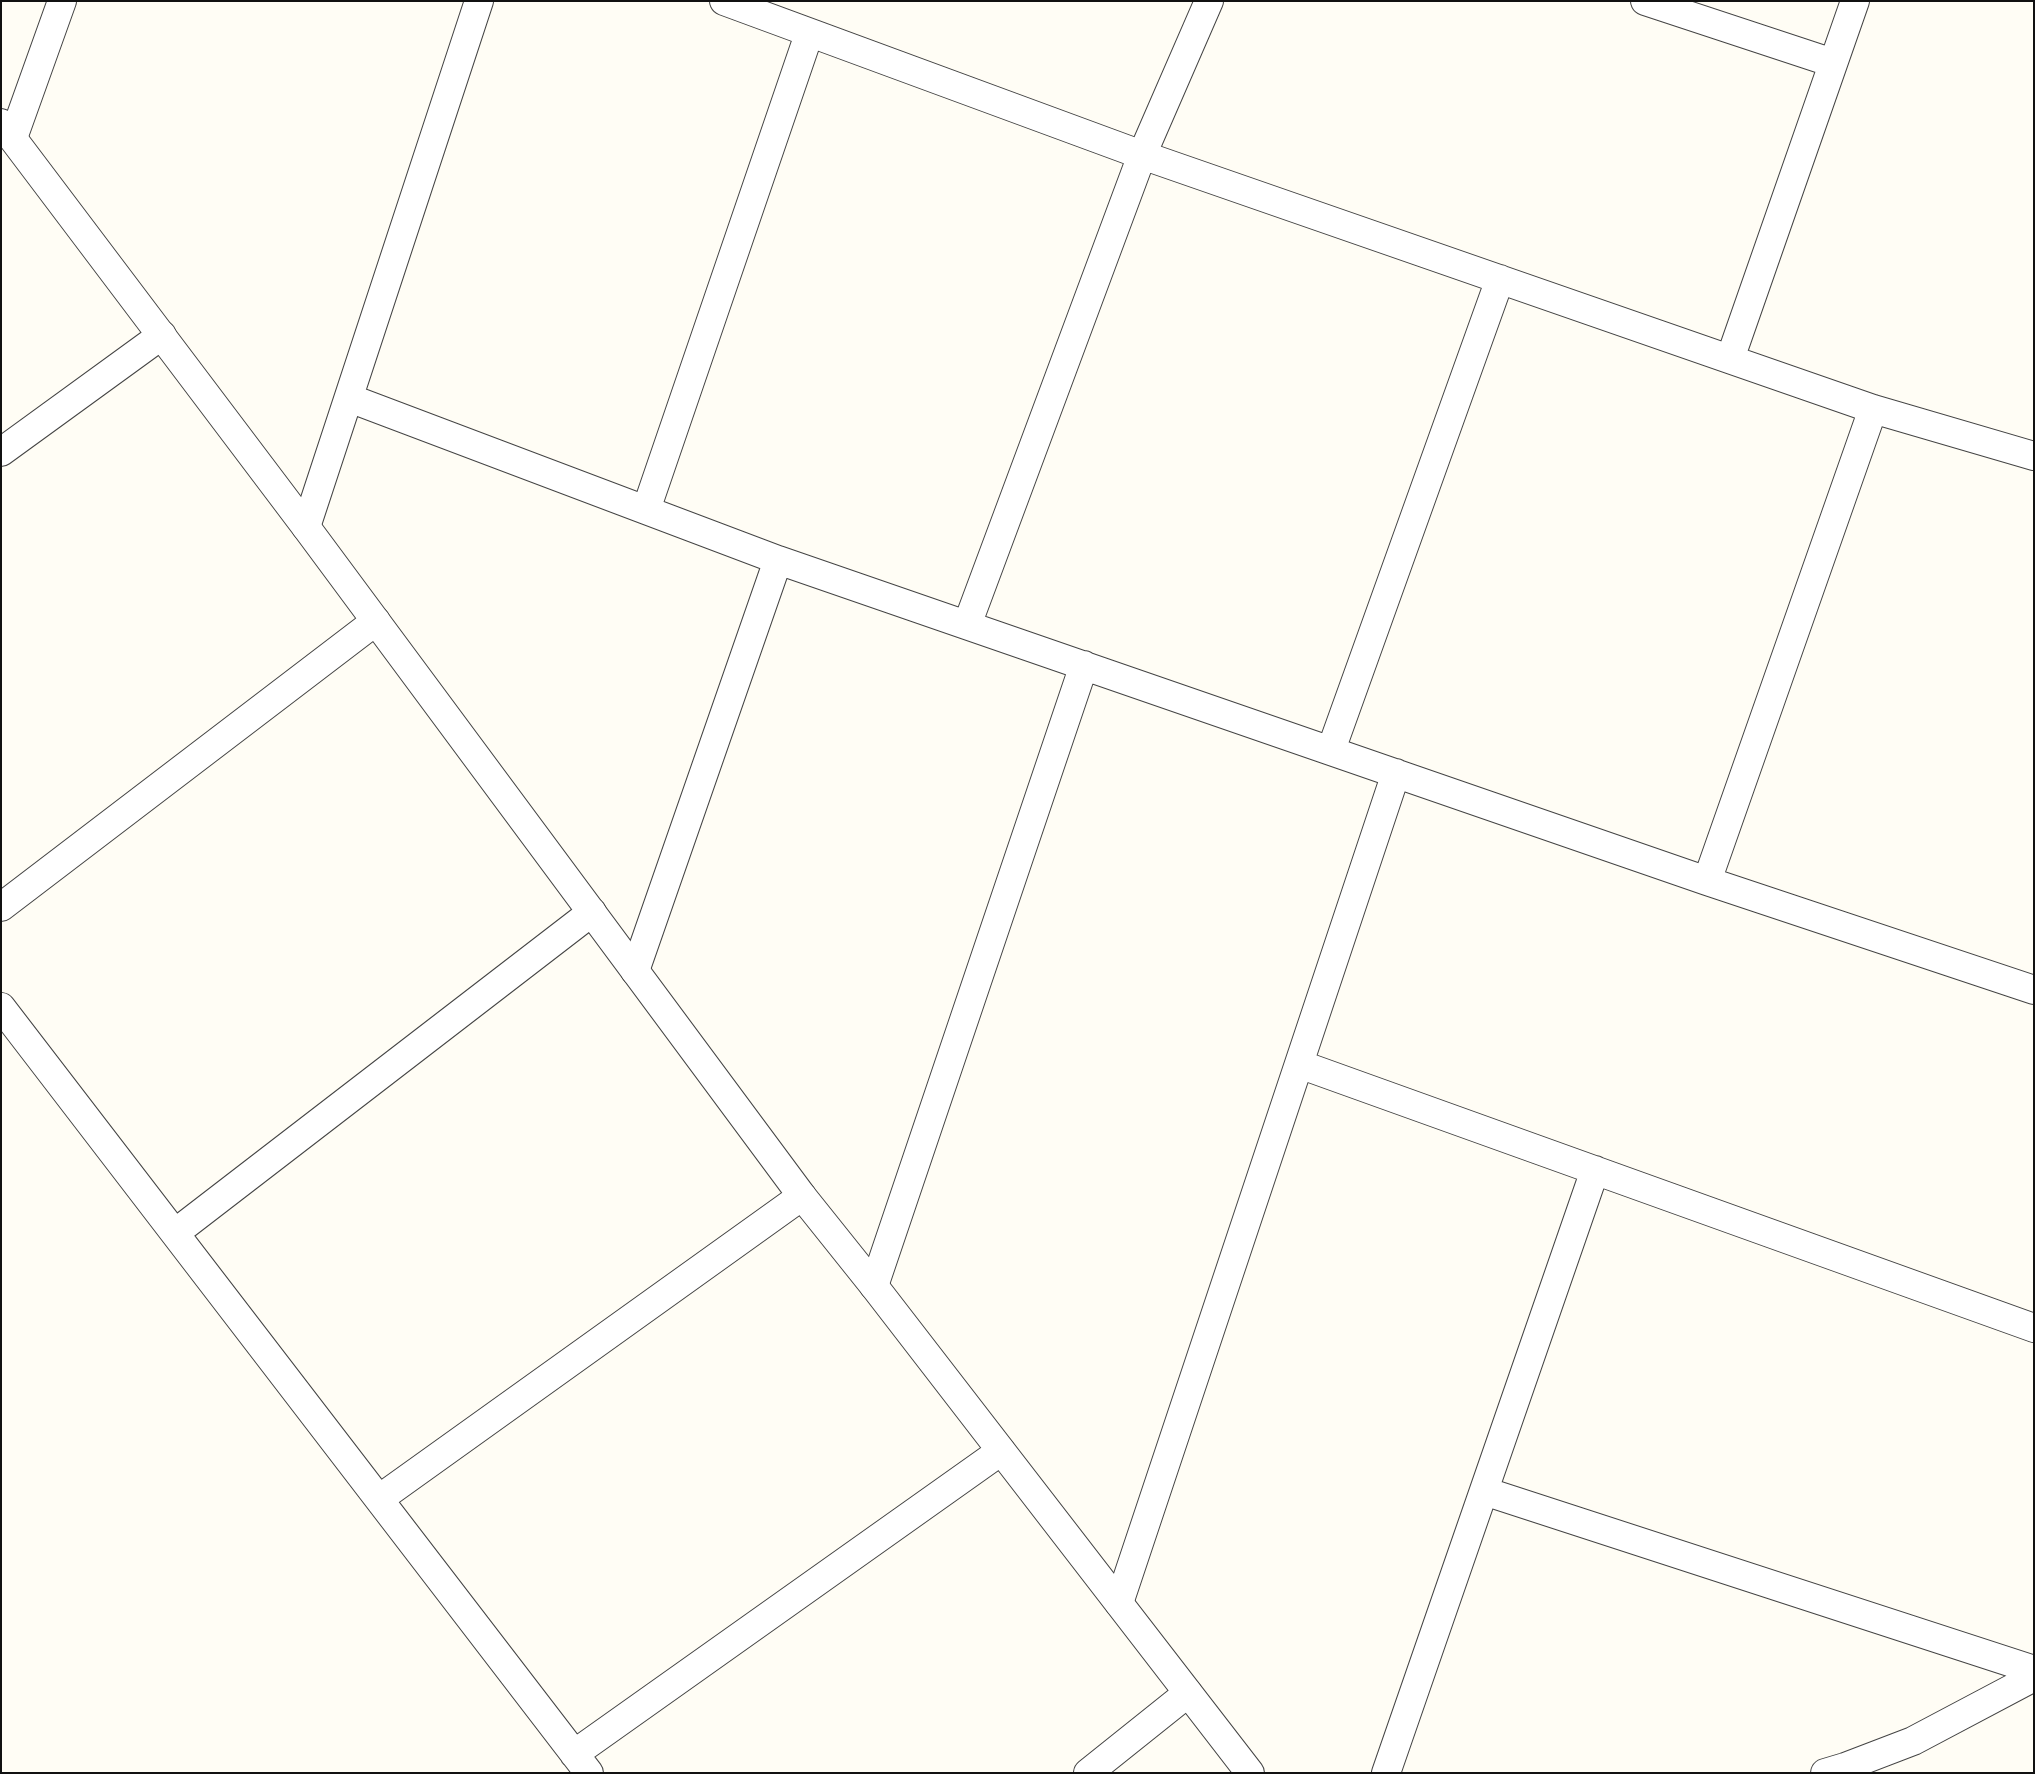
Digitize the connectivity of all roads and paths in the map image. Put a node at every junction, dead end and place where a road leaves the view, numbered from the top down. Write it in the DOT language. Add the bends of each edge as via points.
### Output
graph roads {
  1 [pos="62,1"];
  2 [pos="479,1"];
  3 [pos="724,1"];
  4 [pos="1210,1"];
  5 [pos="1645,1"];
  6 [pos="1855,1"];
  7 [pos="809,34"];
  8 [pos="1833,63"];
  9 [pos="7,130"];
  10 [pos="1142,156"];
  11 [pos="1500,280"];
  12 [pos="162,335"];
  13 [pos="1730,359"];
  14 [pos="349,398"];
  15 [pos="1872,409"];
  16 [pos="2031,447"];
  17 [pos="1,452"];
  18 [pos="646,510"];
  19 [pos="306,527"];
  20 [pos="778,560"];
  21 [pos="376,621"];
  22 [pos="967,625"];
  23 [pos="1084,665"];
  24 [pos="1330,750"];
  25 [pos="1396,773"];
  26 [pos="1707,881"];
  27 [pos="1,907"];
  28 [pos="592,912"];
  29 [pos="636,971"];
  30 [pos="2032,984"];
  31 [pos="1,1007"];
  32 [pos="1299,1064"];
  33 [pos="1595,1170"];
  34 [pos="802,1196"];
  35 [pos="175,1233"];
  36 [pos="874,1286"];
  37 [pos="2034,1328"];
  38 [pos="1001,1451"];
  39 [pos="1484,1491"];
  40 [pos="379,1499"];
  41 [pos="1119,1603"];
  42 [pos="2034,1670"];
  43 [pos="2034,1677"];
  44 [pos="1188,1693"];
  45 [pos="581,1763"];
  46 [pos="1088,1773"];
  47 [pos="1250,1773"];
  48 [pos="1386,1773"];
  49 [pos="1826,1773"];
  1 -- 9 [label="street"];
  2 -- 14 [label="street"];
  3 -- 7 [label="street"];
  4 -- 10 [label="street"];
  5 -- 8 [label="street"];
  6 -- 8 [label="street"];
  7 -- 10 [label="street"];
  7 -- 18 [label="street"];
  8 -- 13 [label="street"];
  9 -- 12 [label="street"];
  10 -- 11 [label="street"];
  10 -- 22 [label="street"];
  11 -- 13 [label="street"];
  11 -- 24 [label="street"];
  12 -- 17 [label="street"];
  12 -- 19 [label="street"];
  13 -- 15 [label="street"];
  14 -- 18 [label="street"];
  14 -- 19 [label="street"];
  15 -- 16 [label="street"];
  15 -- 26 [label="street"];
  18 -- 20 [label="street"];
  19 -- 21 [label="street"];
  20 -- 22 [label="street"];
  20 -- 29 [label="street"];
  21 -- 27 [label="street"];
  21 -- 28 [label="street"];
  22 -- 23 [label="street"];
  23 -- 24 [label="street"];
  23 -- 36 [label="street"];
  24 -- 25 [label="street"];
  25 -- 26 [label="street"];
  25 -- 32 [label="street"];
  26 -- 30 [label="street"];
  28 -- 29 [label="street"];
  28 -- 35 [label="street"];
  29 -- 34 [label="street"];
  31 -- 35 [label="street"];
  32 -- 33 [label="street"];
  32 -- 41 [label="street"];
  33 -- 37 [label="street"];
  33 -- 39 [label="street"];
  34 -- 36 [label="street"];
  34 -- 40 [label="street"];
  35 -- 40 [label="street"];
  36 -- 38 [label="street"];
  38 -- 41 [label="street"];
  38 -- 45 [label="street"];
  39 -- 42 [label="street"];
  39 -- 48 [label="street"];
  40 -- 45 [label="street"];
  41 -- 44 [label="street"];
  43 -- 49 [label="street" via="1913,1741"];
  44 -- 46 [label="street"];
  44 -- 47 [label="street"];
}
